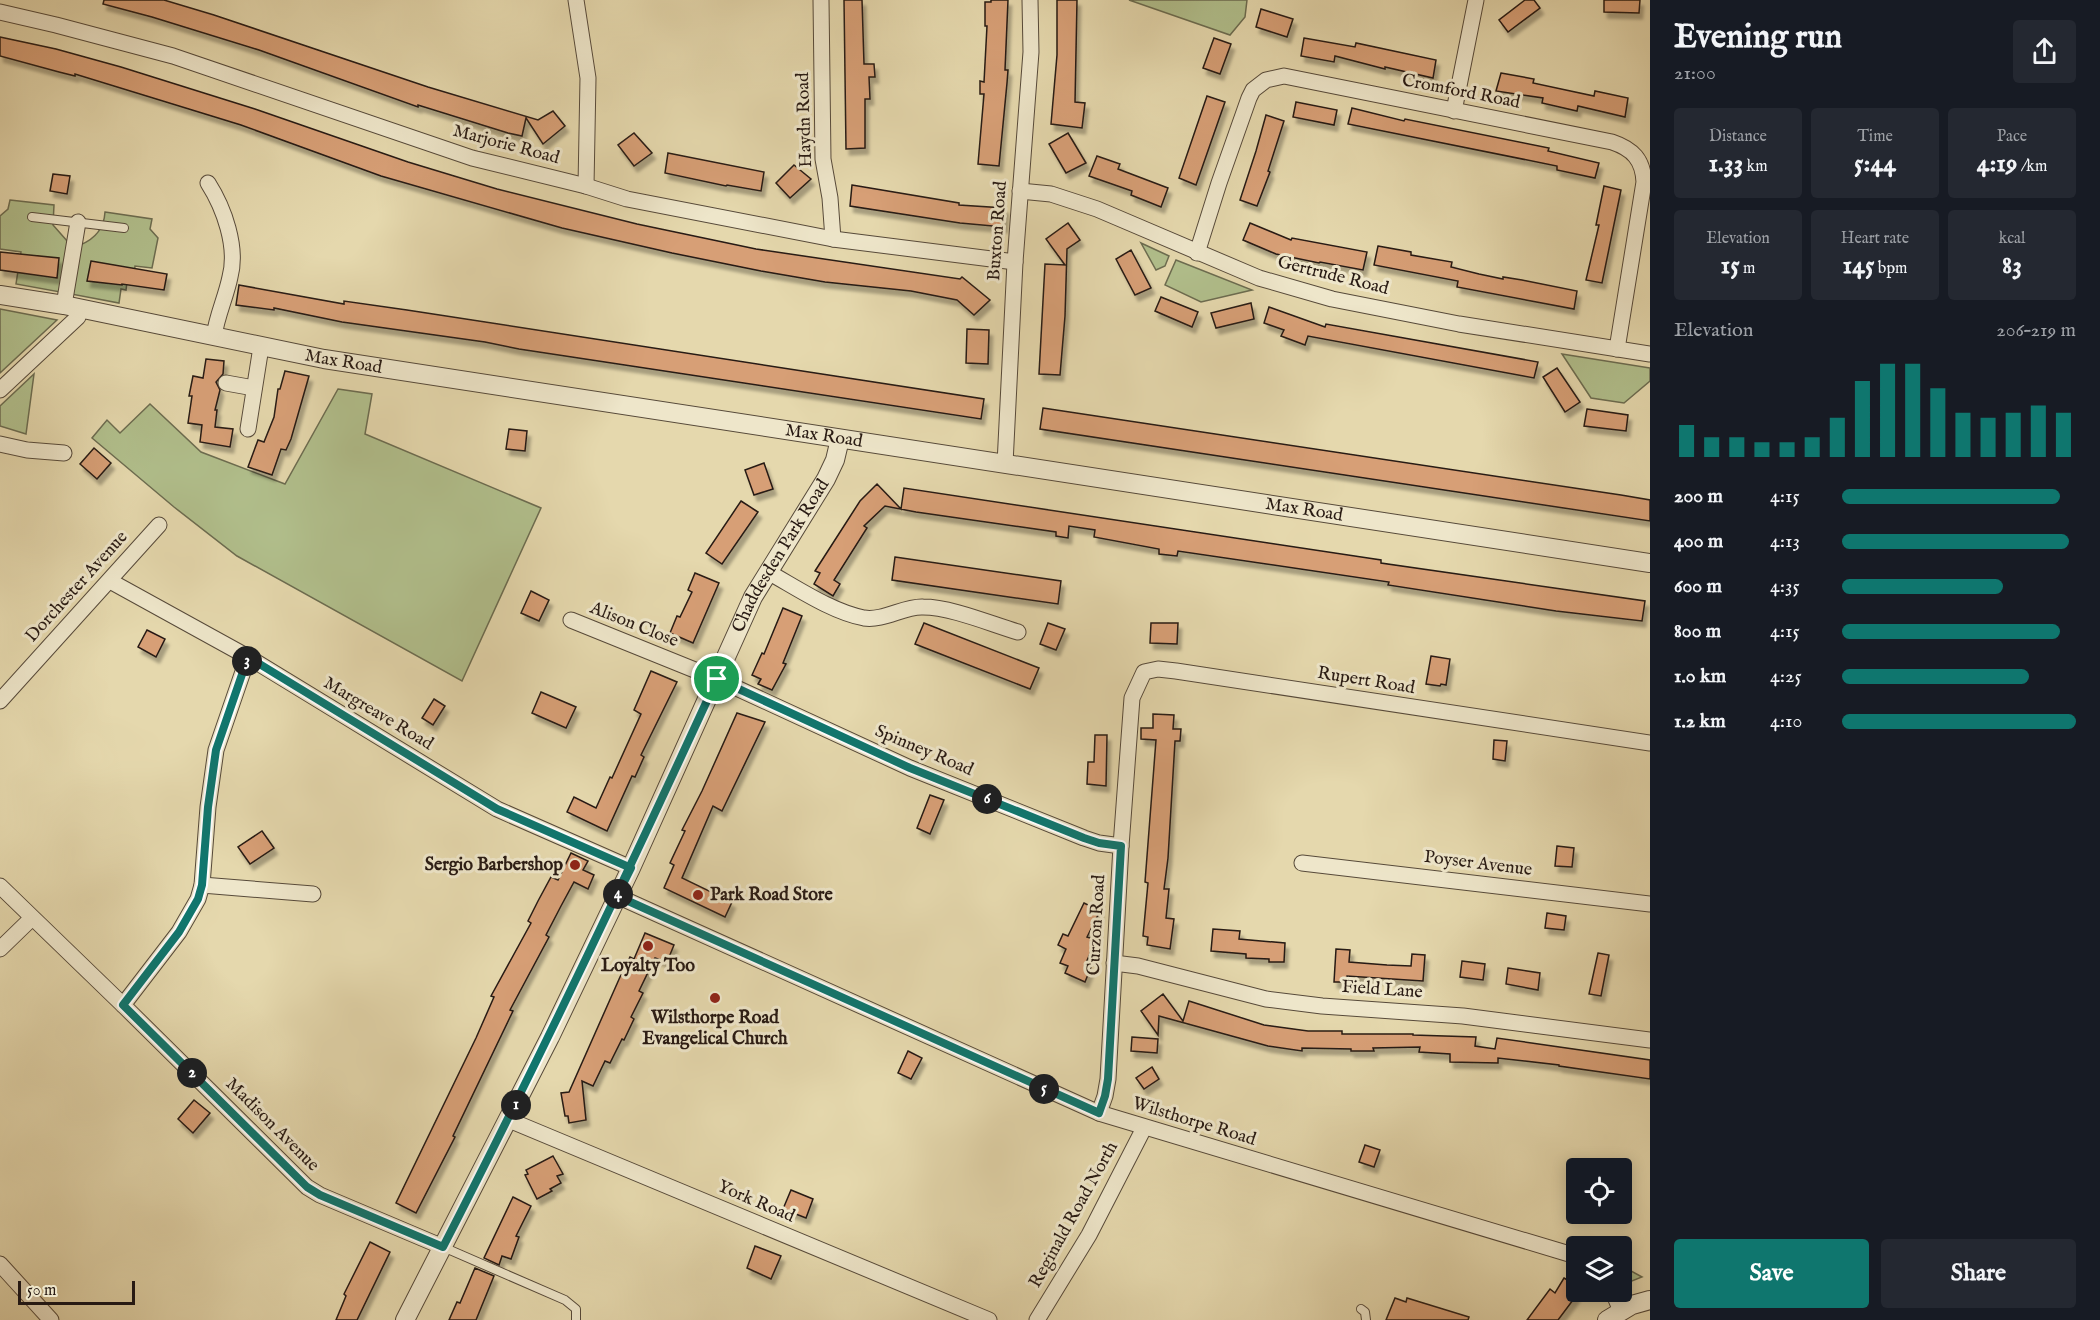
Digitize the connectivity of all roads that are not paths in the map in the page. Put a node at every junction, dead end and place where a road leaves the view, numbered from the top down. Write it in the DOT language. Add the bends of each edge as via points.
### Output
graph roads {
  1 [pos="576,0"];
  2 [pos="821,0"];
  3 [pos="1030,0"];
  4 [pos="1476,0"];
  5 [pos="0,12"];
  6 [pos="1454,111"];
  7 [pos="208,183"];
  8 [pos="586,186"];
  9 [pos="1020,191"];
  10 [pos="32,217"];
  11 [pos="78,222"];
  12 [pos="124,228"];
  13 [pos="833,239"];
  14 [pos="1197,253"];
  15 [pos="1015,262"];
  16 [pos="0,295"];
  17 [pos="72,307"];
  18 [pos="214,336"];
  19 [pos="261,346"];
  20 [pos="1617,349"];
  21 [pos="1650,354"];
  22 [pos="226,384"];
  23 [pos="254,388"];
  24 [pos="0,390"];
  25 [pos="248,429"];
  26 [pos="840,439"];
  27 [pos="0,444"];
  28 [pos="63,453"];
  29 [pos="1005,464"];
  30 [pos="159,525"];
  31 [pos="1650,563"];
  32 [pos="768,572"];
  33 [pos="110,581"];
  34 [pos="571,620"];
  35 [pos="1018,632"];
  36 [pos="248,657"];
  37 [pos="717,679"];
  38 [pos="0,701"];
  39 [pos="1129,738"];
  40 [pos="1650,743"];
  41 [pos="1121,846"];
  42 [pos="1302,863"];
  43 [pos="631,868"];
  44 [pos="202,885"];
  45 [pos="0,886"];
  46 [pos="313,894"];
  47 [pos="617,896"];
  48 [pos="1650,904"];
  49 [pos="33,918"];
  50 [pos="0,949"];
  51 [pos="1114,963"];
  52 [pos="123,1005"];
  53 [pos="1650,1040"];
  54 [pos="1099,1113"];
  55 [pos="509,1120"];
  56 [pos="1144,1128"];
  57 [pos="443,1247"];
  58 [pos="1566,1253"];
  59 [pos="0,1264"];
  60 [pos="1650,1300"];
  61 [pos="1362,1309"];
  62 [pos="1614,1316"];
  63 [pos="51,1320"];
  64 [pos="405,1320"];
  65 [pos="576,1320"];
  66 [pos="989,1320"];
  67 [pos="1037,1320"];
  68 [pos="1366,1320"];
  1 -- 8 [label="street" via="588,78"];
  2 -- 13 [label="street, Haydn Road" via="823,159"];
  3 -- 9 [label="street, Buxton Road" via="1031,52"];
  4 -- 6 [label="street"];
  5 -- 8 [label="street, Marjorie Road" via="173,56 472,158"];
  6 -- 14 [label="street, Cromford Road" via="1284,76 1266,80 1249,98"];
  6 -- 20 [label="street, Cromford Road" via="1612,142 1636,154 1644,182"];
  7 -- 18 [label="street" via="237,254"];
  8 -- 13 [label="street, Marjorie Road" via="627,199"];
  9 -- 14 [label="street, Gertrude Road" via="1051,194 1097,209"];
  9 -- 15 [label="street, Buxton Road"];
  10 -- 11 [label="lane"];
  11 -- 12 [label="lane"];
  11 -- 17 [label="street"];
  13 -- 15 [label="street, Marjorie Road"];
  14 -- 20 [label="street, Gertrude Road" via="1259,278 1332,299"];
  15 -- 29 [label="street, Buxton Road"];
  16 -- 17 [label="street, Max Road"];
  17 -- 18 [label="street, Max Road"];
  17 -- 24 [label="street" via="78,317"];
  18 -- 19 [label="street, Max Road"];
  19 -- 23 [label="street"];
  19 -- 26 [label="street, Max Road"];
  20 -- 21 [label="street, Gertrude Road"];
  22 -- 23 [label="street"];
  23 -- 25 [label="street"];
  26 -- 29 [label="street, Max Road"];
  26 -- 32 [label="street, Chaddesden Park Road" via="836,460 826,479"];
  27 -- 28 [label="street"];
  29 -- 31 [label="street, Max Road"];
  30 -- 33 [label="street, Dorchester Avenue"];
  32 -- 35 [label="street" via="810,596 867,618 923,607"];
  32 -- 37 [label="street, Chaddesden Park Road"];
  33 -- 36 [label="street, Margreave Road"];
  33 -- 38 [label="street, Dorchester Avenue"];
  34 -- 37 [label="street, Alison Close"];
  36 -- 43 [label="street, Margreave Road" via="497,809"];
  36 -- 44 [label="street" via="216,750"];
  37 -- 41 [label="street, Spinney Road" via="910,768 1084,838"];
  37 -- 43 [label="street, Chaddesden Park Road"];
  39 -- 40 [label="street, Rupert Road" via="1132,698 1144,672 1158,669"];
  39 -- 41 [label="street, Curzon Road"];
  41 -- 51 [label="street, Curzon Road"];
  42 -- 48 [label="street, Poyser Avenue"];
  43 -- 47 [label="street, Chaddesden Park Road"];
  44 -- 46 [label="street"];
  44 -- 52 [label="street" via="190,915"];
  45 -- 49 [label="street, Madison Avenue"];
  47 -- 54 [label="street, Wilsthorpe Road"];
  47 -- 55 [label="street, Chaddesden Park Road"];
  49 -- 50 [label="street"];
  49 -- 52 [label="street, Madison Avenue"];
  51 -- 53 [label="street, Field Lane" via="1266,999 1463,1016"];
  51 -- 54 [label="street, Curzon Road" via="1108,1079"];
  52 -- 57 [label="street, Madison Avenue" via="307,1187"];
  54 -- 56 [label="street, Wilsthorpe Road"];
  55 -- 57 [label="street, Chaddesden Park Road"];
  55 -- 66 [label="street, York Road"];
  56 -- 58 [label="street, Wilsthorpe Road"];
  56 -- 67 [label="street, Reginald Road North" via="1089,1235"];
  57 -- 64 [label="street, Chaddesden Park Road"];
  57 -- 65 [label="lane" via="565,1300 576,1308"];
  59 -- 63 [label="street"];
  60 -- 62 [label="street"];
  61 -- 68 [label="lane"];
}
